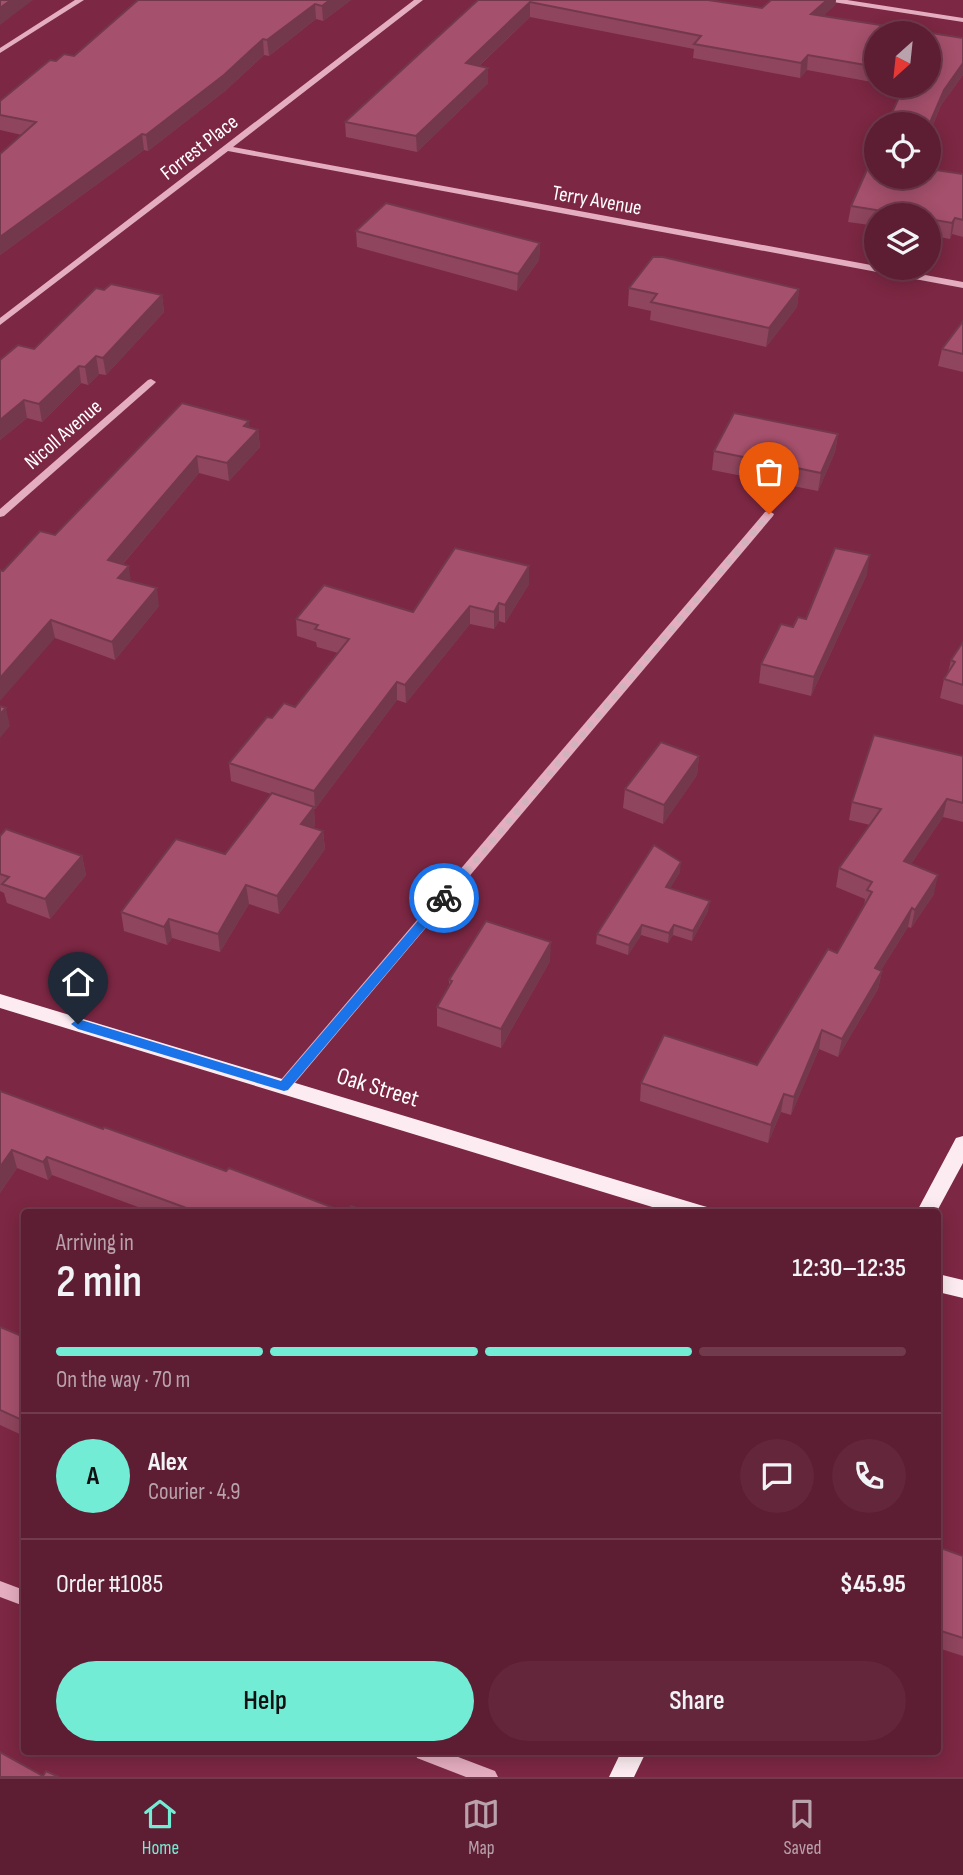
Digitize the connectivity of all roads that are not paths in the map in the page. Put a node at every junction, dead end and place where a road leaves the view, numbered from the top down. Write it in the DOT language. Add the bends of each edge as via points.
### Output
graph roads {
  1 [pos="80,0"];
  2 [pos="419,0"];
  3 [pos="833,0"];
  4 [pos="963,20"];
  5 [pos="0,51"];
  6 [pos="225,148"];
  7 [pos="963,285"];
  8 [pos="0,322"];
  9 [pos="151,382"];
  10 [pos="0,514"];
  11 [pos="769,514"];
  12 [pos="0,1001"];
  13 [pos="284,1086"];
  14 [pos="963,1144"];
  15 [pos="687,1209"];
  16 [pos="928,1209"];
  17 [pos="941,1284"];
  18 [pos="963,1289"];
  19 [pos="0,1589"];
  20 [pos="21,1597"];
  21 [pos="431,1755"];
  22 [pos="632,1755"];
  23 [pos="489,1777"];
  24 [pos="621,1777"];
  1 -- 5 [label="street"];
  2 -- 6 [label="street, Forrest Place"];
  3 -- 4 [label="street"];
  6 -- 7 [label="street, Terry Avenue"];
  6 -- 8 [label="street, Forrest Place"];
  9 -- 10 [label="street, Nicoll Avenue"];
  11 -- 13 [label="street"];
  12 -- 13 [label="main road, Oak Street"];
  13 -- 15 [label="main road, Oak Street"];
  14 -- 16 [label="main road"];
  17 -- 18 [label="main road"];
  19 -- 20 [label="street"];
  21 -- 23 [label="street"];
  22 -- 24 [label="main road"];
}
